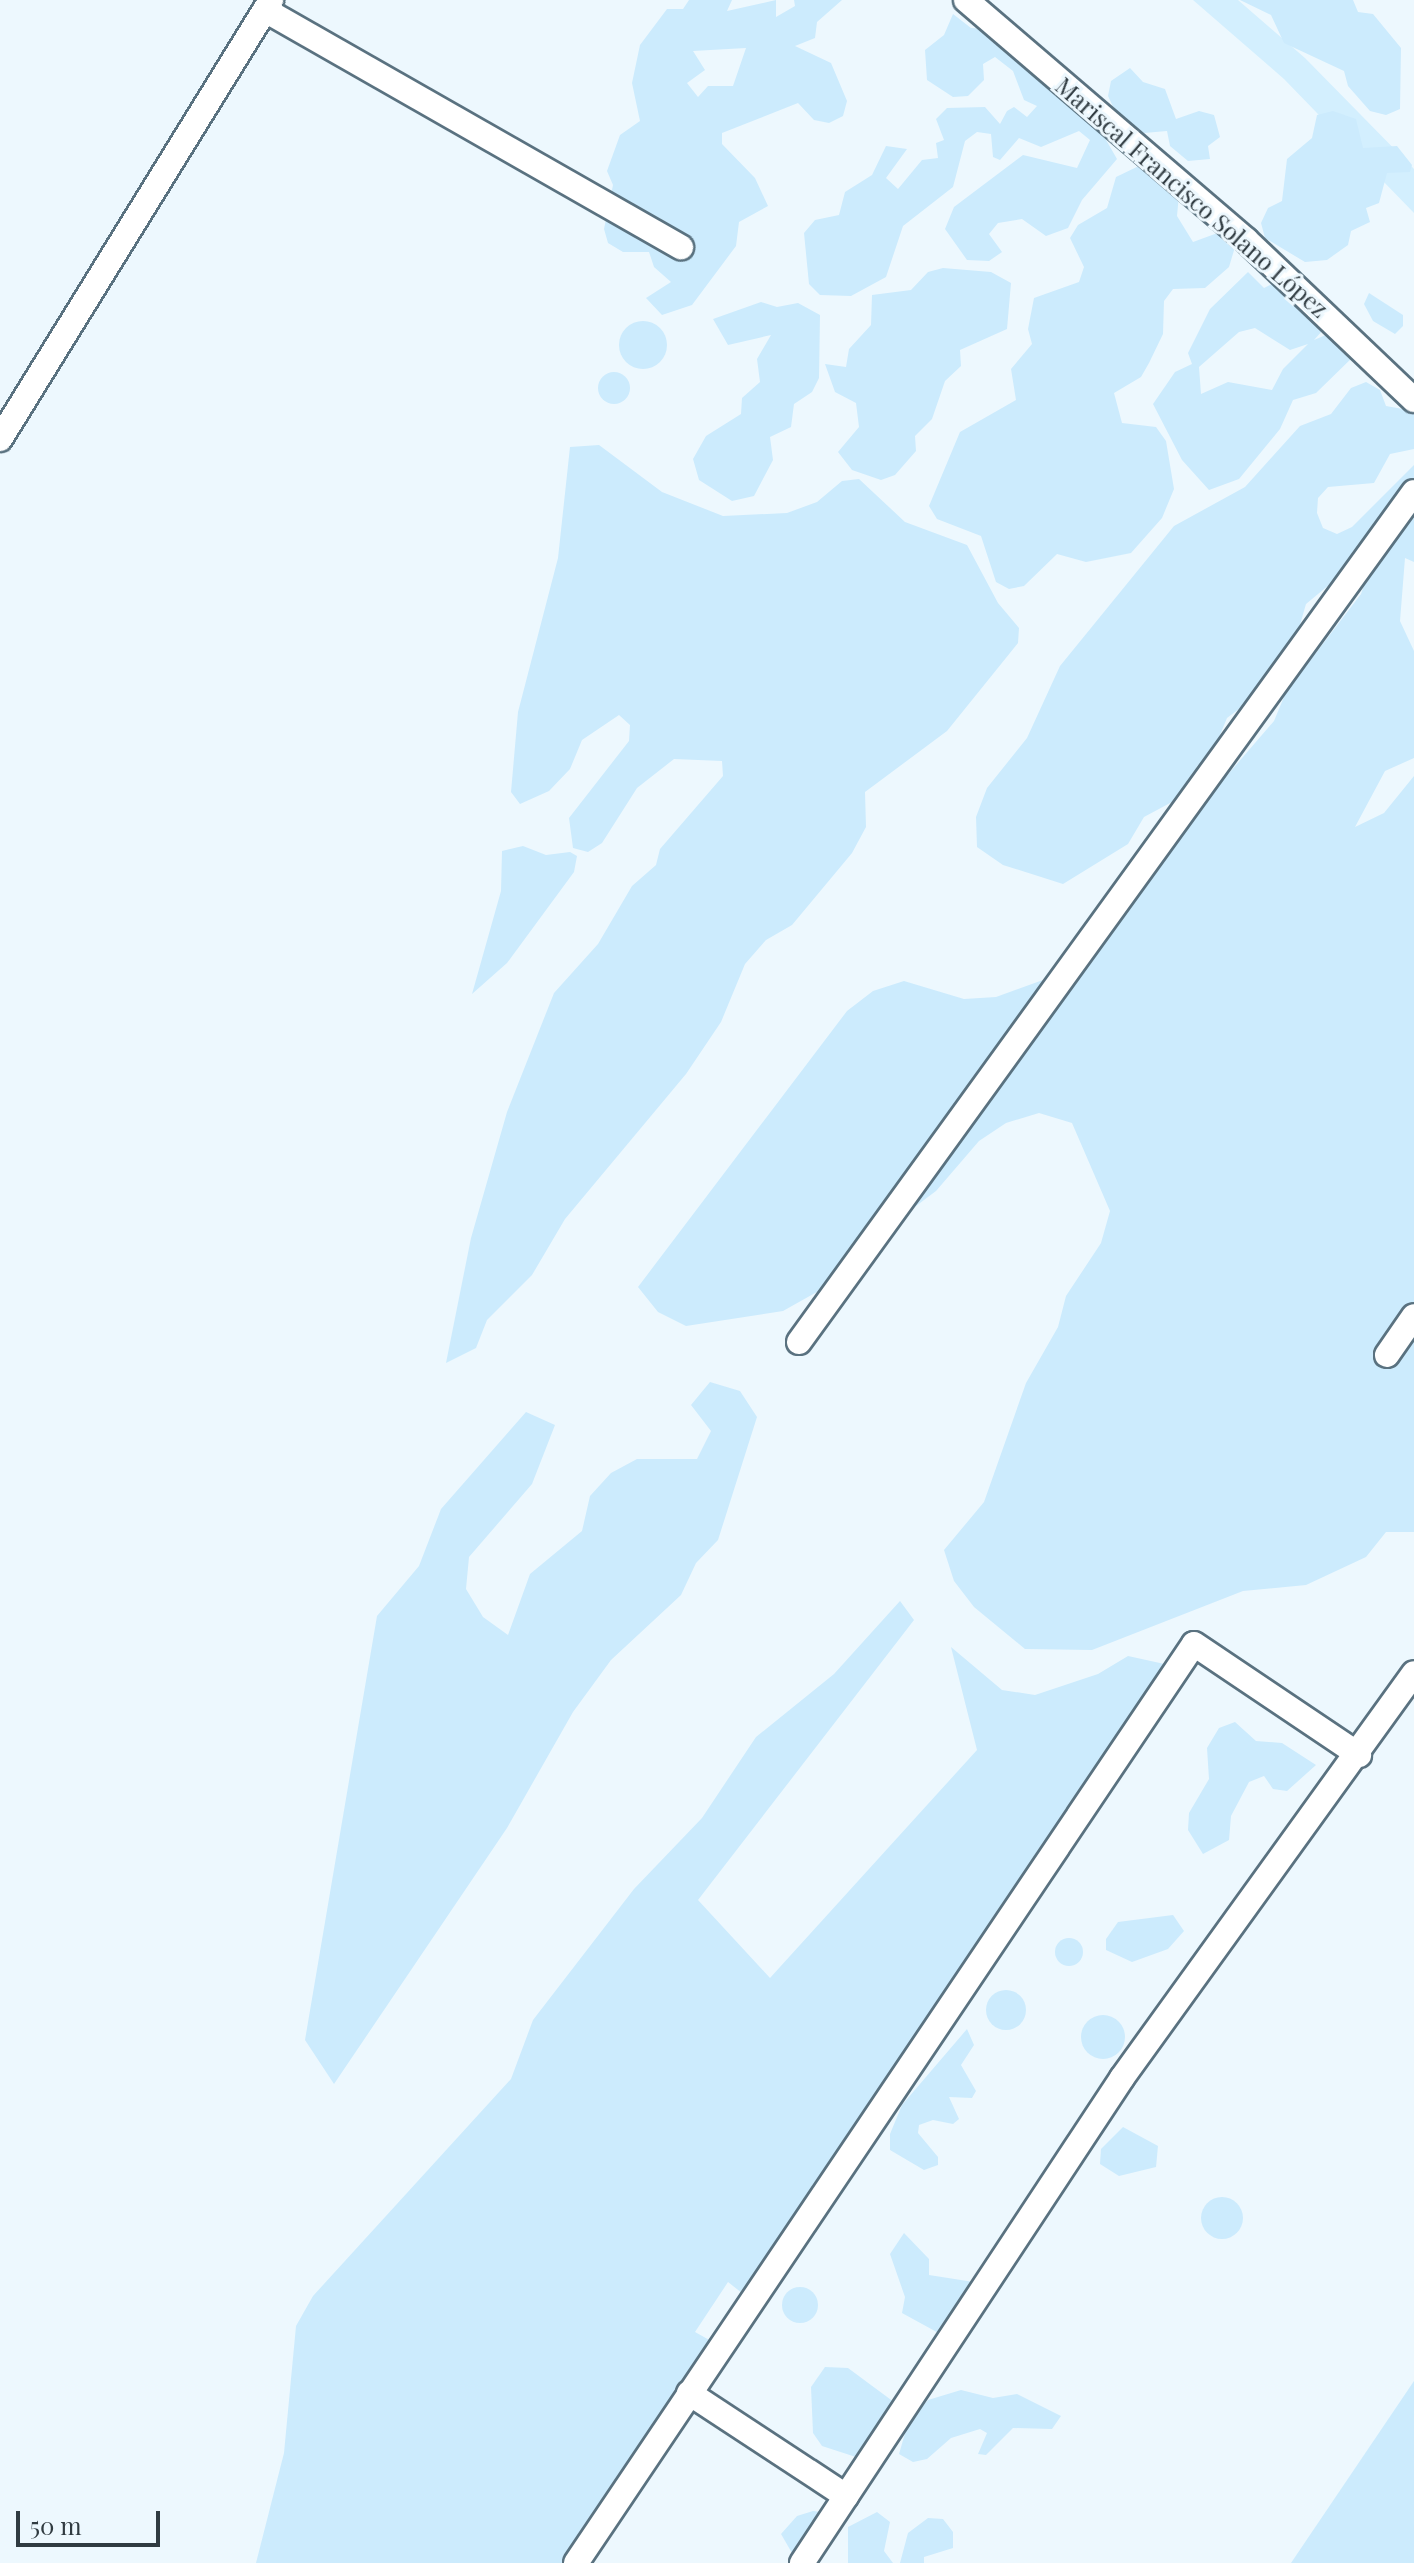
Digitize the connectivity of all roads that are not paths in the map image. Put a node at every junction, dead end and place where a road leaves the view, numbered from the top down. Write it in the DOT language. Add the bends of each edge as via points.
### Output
graph roads {
  1 [pos="966,0"];
  2 [pos="268,5"];
  3 [pos="681,247"];
  4 [pos="1414,400"];
  5 [pos="0,439"];
  6 [pos="1414,492"];
  7 [pos="1414,1316"];
  8 [pos="799,1342"];
  9 [pos="1387,1355"];
  10 [pos="1414,1673"];
  11 [pos="1359,1755"];
  12 [pos="689,2393"];
  13 [pos="846,2496"];
  14 [pos="576,2563"];
  15 [pos="802,2563"];
  1 -- 4 [label="street, Mariscal Francisco Solano López" via="1246,240"];
  2 -- 3 [label="street"];
  2 -- 5 [label="street"];
  6 -- 8 [label="street"];
  7 -- 9 [label="street"];
  10 -- 11 [label="street"];
  11 -- 12 [label="street" via="1194,1644"];
  11 -- 13 [label="street" via="1122,2078"];
  12 -- 13 [label="street"];
  12 -- 14 [label="street"];
  13 -- 15 [label="street"];
}
